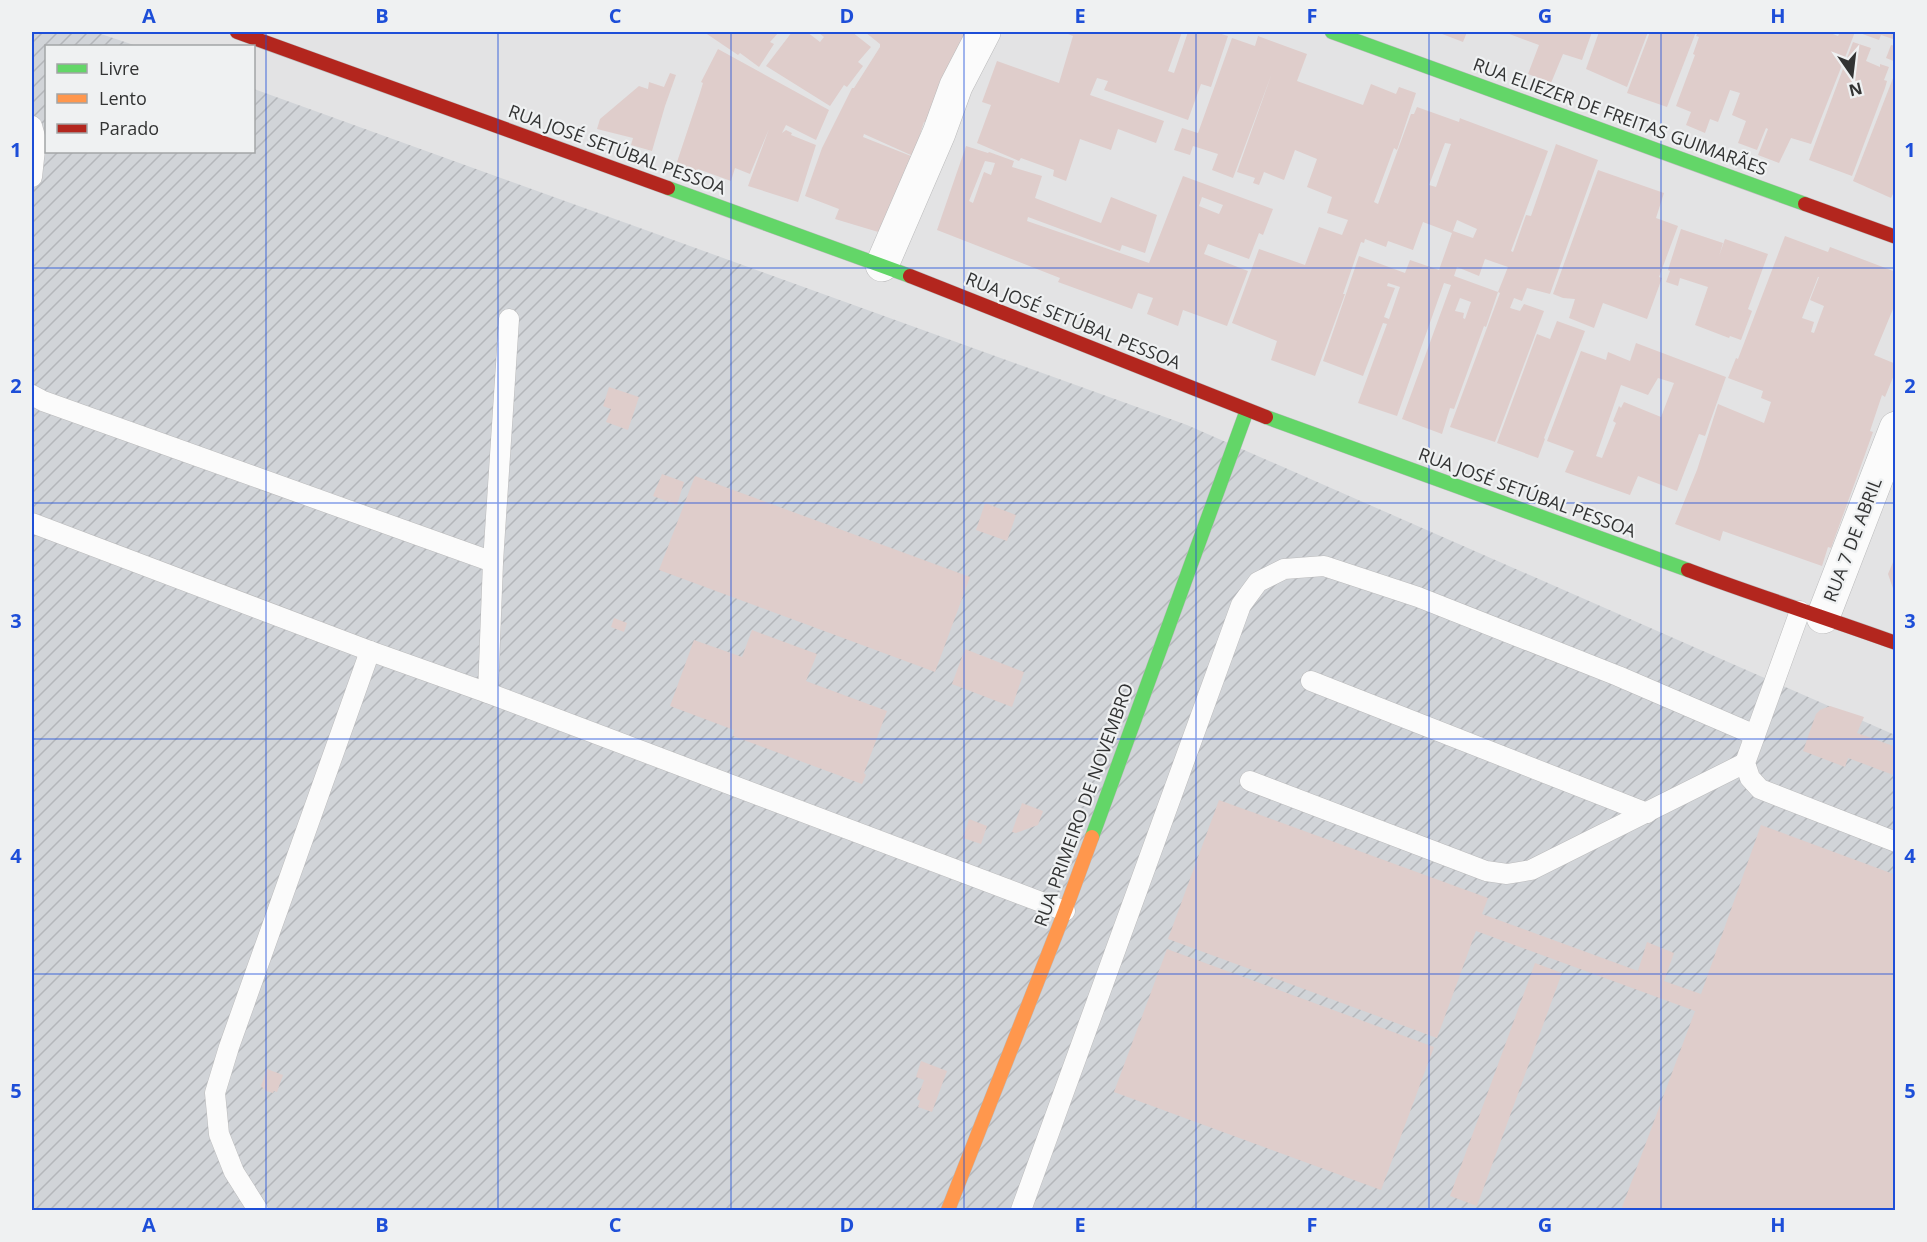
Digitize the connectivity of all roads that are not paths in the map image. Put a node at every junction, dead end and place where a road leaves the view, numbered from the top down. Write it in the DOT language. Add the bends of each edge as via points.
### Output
graph roads {
  1 [pos="237,32"];
  2 [pos="984,32"];
  3 [pos="1332,32"];
  4 [pos="32,126"];
  5 [pos="32,177"];
  6 [pos="1896,237"];
  7 [pos="882,266"];
  8 [pos="509,319"];
  9 [pos="32,395"];
  10 [pos="1247,410"];
  11 [pos="1896,428"];
  12 [pos="32,523"];
  13 [pos="493,562"];
  14 [pos="1812,614"];
  15 [pos="1896,643"];
  16 [pos="370,651"];
  17 [pos="1311,681"];
  18 [pos="488,693"];
  19 [pos="1755,735"];
  20 [pos="1746,763"];
  21 [pos="1250,781"];
  22 [pos="1647,813"];
  23 [pos="1896,842"];
  24 [pos="1065,911"];
  25 [pos="258,1210"];
  26 [pos="948,1210"];
  27 [pos="1021,1210"];
  1 -- 7 [label="street, RUA JOSÉ SETÚBAL PESSOA"];
  2 -- 7 [label="street" via="956,86"];
  3 -- 6 [label="street, RUA ELIEZER DE FREITAS GUIMARÃES"];
  4 -- 5 [label="lane" via="36,140"];
  7 -- 10 [label="street, RUA JOSÉ SETÚBAL PESSOA"];
  8 -- 13 [label="lane"];
  9 -- 13 [label="lane"];
  10 -- 14 [label="street, RUA JOSÉ SETÚBAL PESSOA"];
  10 -- 24 [label="street, RUA PRIMEIRO DE NOVEMBRO"];
  11 -- 14 [label="street, RUA 7 DE ABRIL"];
  12 -- 16 [label="lane"];
  13 -- 18 [label="lane"];
  14 -- 15 [label="street, RUA JOSÉ SETÚBAL PESSOA"];
  14 -- 19 [label="lane"];
  16 -- 18 [label="lane"];
  16 -- 25 [label="lane" via="215,1093 219,1134 234,1172"];
  17 -- 22 [label="lane"];
  18 -- 24 [label="lane"];
  19 -- 20 [label="lane"];
  19 -- 27 [label="lane" via="1418,597 1323,566 1284,569 1258,582 1241,604"];
  20 -- 22 [label="lane"];
  20 -- 23 [label="lane" via="1750,778 1760,789"];
  21 -- 22 [label="lane" via="1486,871 1507,874 1531,870"];
  24 -- 26 [label="street, RUA PRIMEIRO DE NOVEMBRO"];
}
